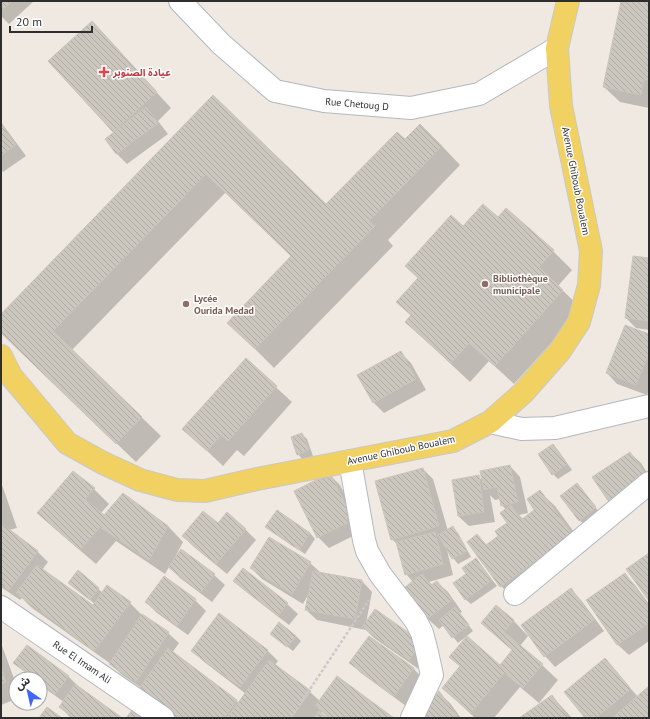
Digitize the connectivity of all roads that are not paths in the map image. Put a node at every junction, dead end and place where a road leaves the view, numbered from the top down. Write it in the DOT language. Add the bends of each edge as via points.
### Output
graph roads {
  1 [pos="180,1"];
  2 [pos="568,1"];
  3 [pos="557,48"];
  4 [pos="1,356"];
  5 [pos="649,406"];
  6 [pos="490,422"];
  7 [pos="350,461"];
  8 [pos="649,483"];
  9 [pos="515,594"];
  10 [pos="1,607"];
  11 [pos="163,718"];
  12 [pos="412,718"];
  1 -- 3 [label="street, Rue Chetoug D" via="221,44 275,91 324,101 410,108 479,94"];
  2 -- 3 [label="main road, Avenue Ghiboub Boualem"];
  3 -- 6 [label="main road, Avenue Ghiboub Boualem" via="561,106 590,252 589,285 579,322 560,351 523,393"];
  4 -- 7 [label="main road, Avenue Ghiboub Boualem" via="11,376 66,443 140,480 177,490 205,491"];
  5 -- 6 [label="street" via="555,428 522,429"];
  6 -- 7 [label="main road, Avenue Ghiboub Boualem" via="453,441"];
  7 -- 12 [label="street" via="367,551 380,574 416,621 426,648 432,675"];
  8 -- 9 [label="street"];
  10 -- 11 [label="street, Rue El Imam Ali"];
}
